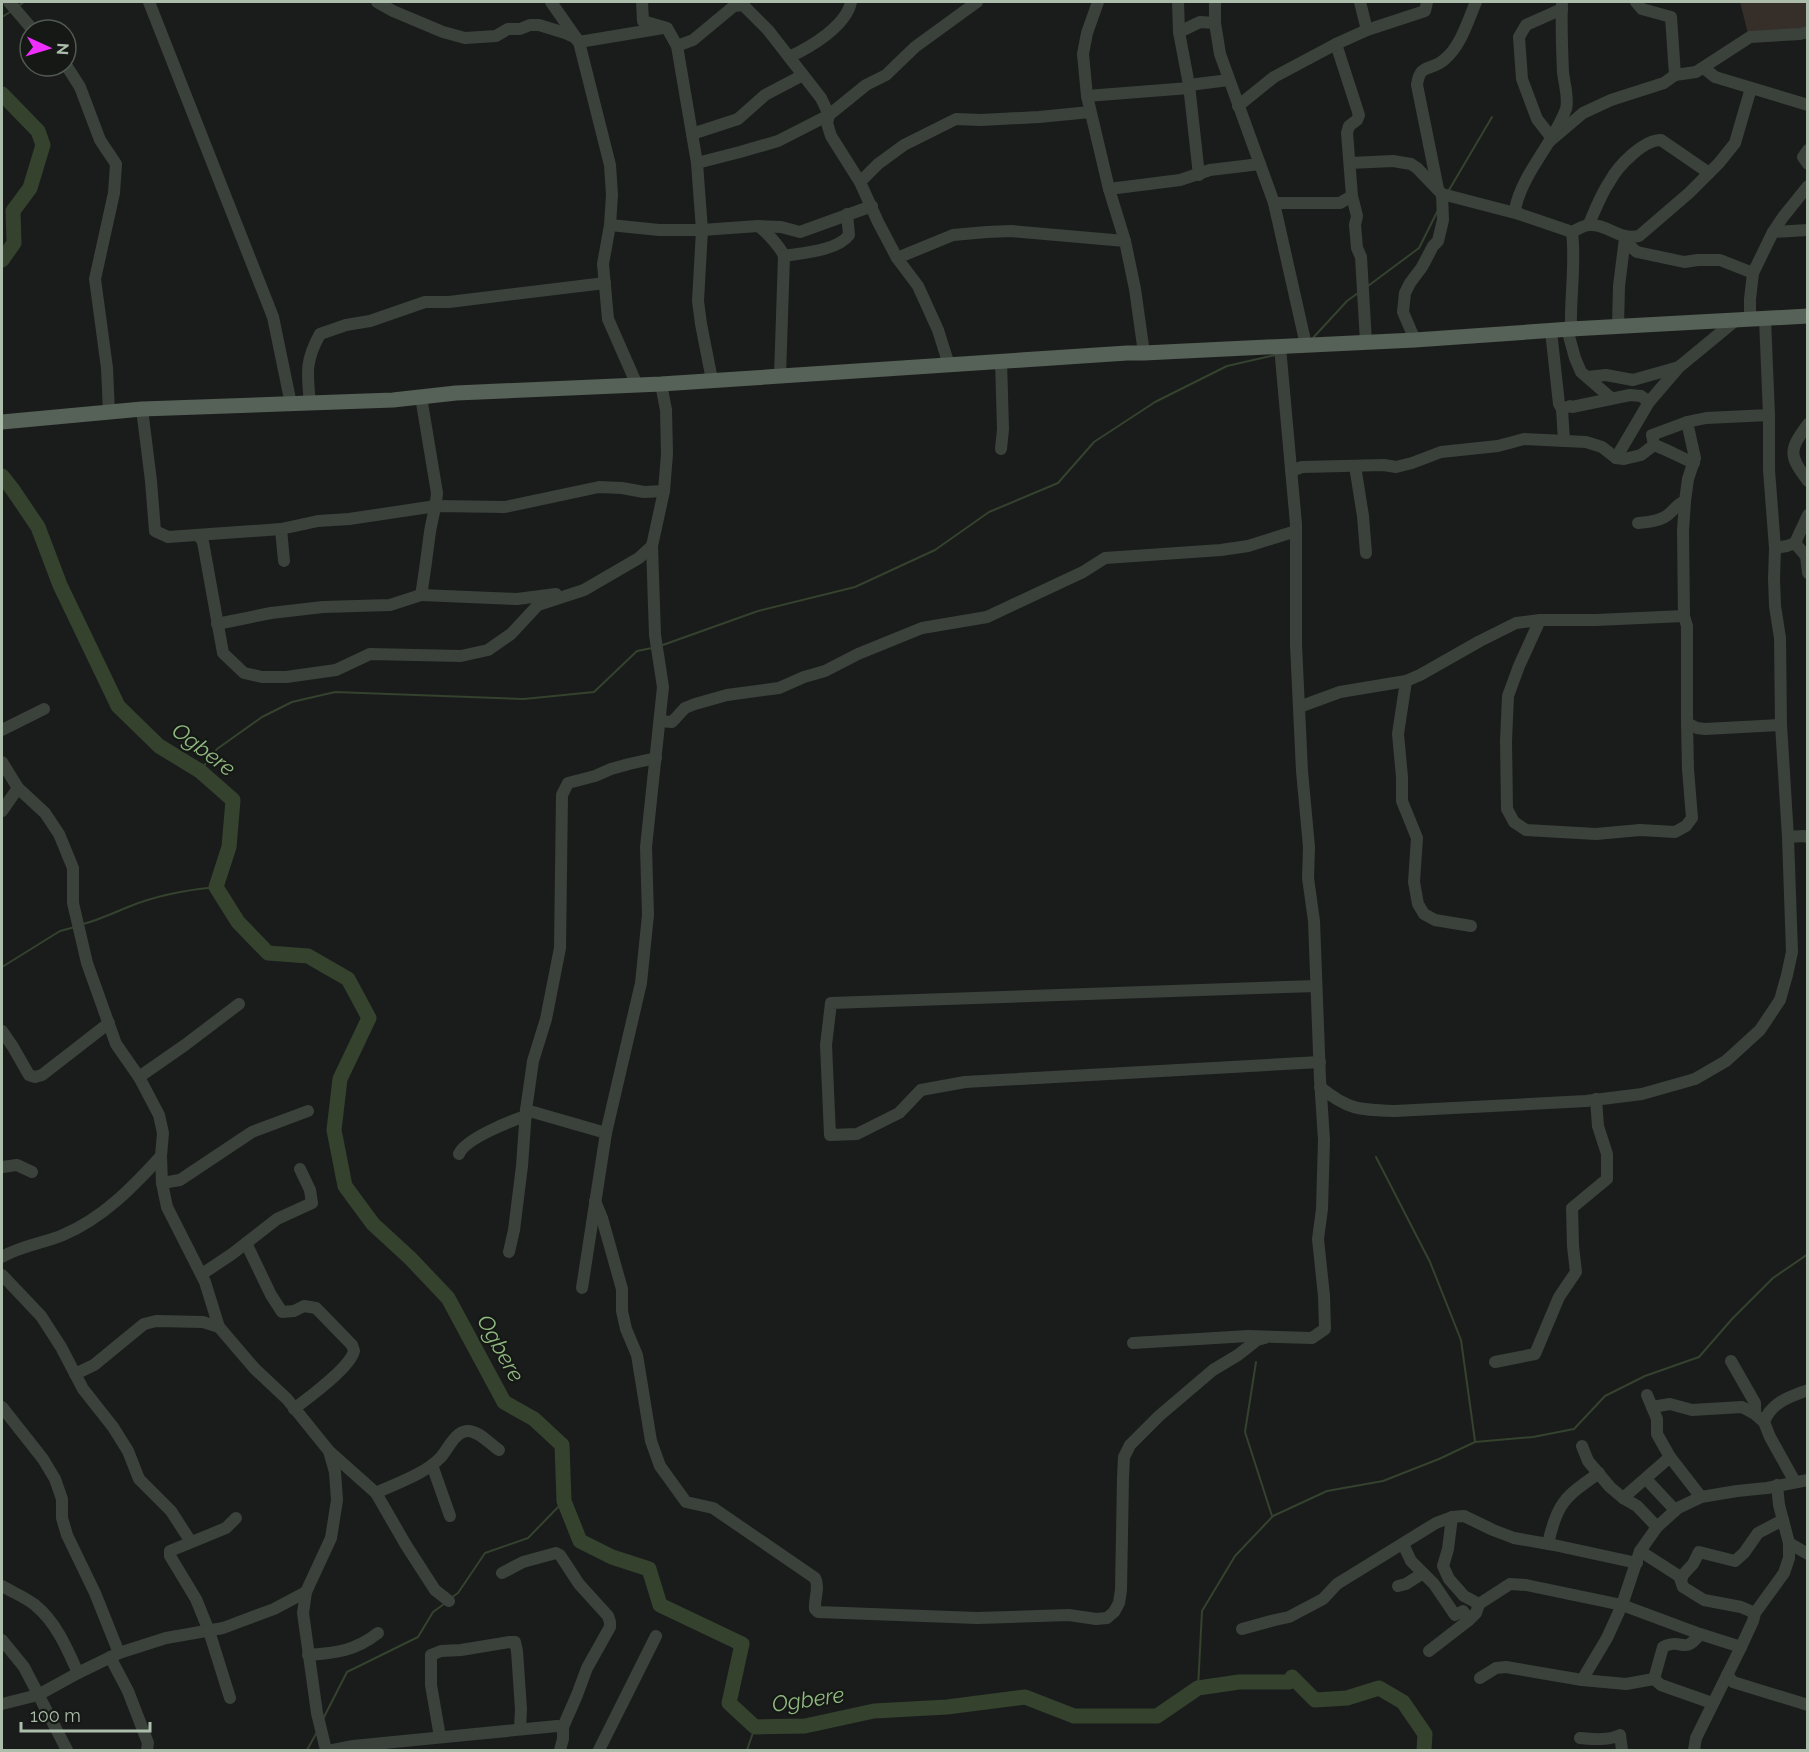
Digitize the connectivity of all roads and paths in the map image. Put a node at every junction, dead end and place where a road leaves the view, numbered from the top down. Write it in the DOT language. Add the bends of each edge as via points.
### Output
graph roads {
  1 [pos="9,2"];
  2 [pos="149,2"];
  3 [pos="377,2"];
  4 [pos="551,2"];
  5 [pos="642,2"];
  6 [pos="851,2"];
  7 [pos="977,2"];
  8 [pos="1098,2"];
  9 [pos="1178,2"];
  10 [pos="1215,2"];
  11 [pos="1360,2"];
  12 [pos="1427,2"];
  13 [pos="1476,2"];
  14 [pos="1636,2"];
  15 [pos="1562,5"];
  16 [pos="23,18"];
  17 [pos="1215,22"];
  18 [pos="667,28"];
  19 [pos="1367,30"];
  20 [pos="1179,32"];
  21 [pos="1808,32"];
  22 [pos="579,42"];
  23 [pos="1336,44"];
  24 [pos="677,46"];
  25 [pos="789,57"];
  26 [pos="1704,68"];
  27 [pos="803,75"];
  28 [pos="1676,75"];
  29 [pos="74,78"];
  30 [pos="1229,80"];
  31 [pos="1189,86"];
  32 [pos="1751,88"];
  33 [pos="1087,96"];
  34 [pos="1238,105"];
  35 [pos="1808,105"];
  36 [pos="1090,112"];
  37 [pos="828,115"];
  38 [pos="692,134"];
  39 [pos="1551,139"];
  40 [pos="1808,150"];
  41 [pos="697,163"];
  42 [pos="1350,163"];
  43 [pos="1260,164"];
  44 [pos="1808,164"];
  45 [pos="1709,173"];
  46 [pos="1199,175"];
  47 [pos="860,182"];
  48 [pos="1808,186"];
  49 [pos="1109,189"];
  50 [pos="1440,192"];
  51 [pos="1352,196"];
  52 [pos="1275,203"];
  53 [pos="872,206"];
  54 [pos="847,214"];
  55 [pos="1519,214"];
  56 [pos="1588,224"];
  57 [pos="610,225"];
  58 [pos="758,226"];
  59 [pos="702,230"];
  60 [pos="1808,230"];
  61 [pos="1572,232"];
  62 [pos="1773,232"];
  63 [pos="1625,237"];
  64 [pos="1125,241"];
  65 [pos="784,256"];
  66 [pos="897,258"];
  67 [pos="1753,273"];
  68 [pos="605,283"];
  69 [pos="1808,316"];
  70 [pos="1750,319"];
  71 [pos="1618,327"];
  72 [pos="1569,329"];
  73 [pos="1551,331"];
  74 [pos="1415,340"];
  75 [pos="1366,342"];
  76 [pos="1306,345"];
  77 [pos="1280,346"];
  78 [pos="1144,353"];
  79 [pos="1000,360"];
  80 [pos="949,365"];
  81 [pos="1679,368"];
  82 [pos="1606,375"];
  83 [pos="780,376"];
  84 [pos="1587,377"];
  85 [pos="712,380"];
  86 [pos="661,384"];
  87 [pos="637,385"];
  88 [pos="421,397"];
  89 [pos="1612,398"];
  90 [pos="1649,402"];
  91 [pos="310,403"];
  92 [pos="291,404"];
  93 [pos="142,409"];
  94 [pos="1562,410"];
  95 [pos="109,412"];
  96 [pos="1769,415"];
  97 [pos="2,422"];
  98 [pos="1687,422"];
  99 [pos="1808,424"];
  100 [pos="1564,441"];
  101 [pos="1654,445"];
  102 [pos="1001,449"];
  103 [pos="1616,458"];
  104 [pos="1694,463"];
  105 [pos="1355,466"];
  106 [pos="1297,469"];
  107 [pos="1808,481"];
  108 [pos="664,491"];
  109 [pos="1685,501"];
  110 [pos="436,506"];
  111 [pos="1808,514"];
  112 [pos="1638,524"];
  113 [pos="281,529"];
  114 [pos="1296,531"];
  115 [pos="199,536"];
  116 [pos="1795,543"];
  117 [pos="652,546"];
  118 [pos="1775,548"];
  119 [pos="1366,554"];
  120 [pos="284,561"];
  121 [pos="1808,573"];
  122 [pos="584,590"];
  123 [pos="420,595"];
  124 [pos="1684,616"];
  125 [pos="1540,620"];
  126 [pos="217,624"];
  127 [pos="1406,681"];
  128 [pos="1299,707"];
  129 [pos="44,710"];
  130 [pos="660,721"];
  131 [pos="1687,723"];
  132 [pos="1781,725"];
  133 [pos="2,730"];
  134 [pos="656,758"];
  135 [pos="2,762"];
  136 [pos="18,788"];
  137 [pos="2,810"];
  138 [pos="1788,837"];
  139 [pos="1808,837"];
  140 [pos="1471,926"];
  141 [pos="1316,986"];
  142 [pos="240,1004"];
  143 [pos="109,1023"];
  144 [pos="2,1031"];
  145 [pos="1320,1062"];
  146 [pos="139,1077"];
  147 [pos="1320,1087"];
  148 [pos="1596,1100"];
  149 [pos="308,1111"];
  150 [pos="526,1113"];
  151 [pos="606,1133"];
  152 [pos="459,1154"];
  153 [pos="161,1156"];
  154 [pos="2,1167"];
  155 [pos="300,1169"];
  156 [pos="32,1172"];
  157 [pos="162,1183"];
  158 [pos="595,1201"];
  159 [pos="246,1244"];
  160 [pos="509,1252"];
  161 [pos="2,1254"];
  162 [pos="202,1274"];
  163 [pos="2,1275"];
  164 [pos="582,1288"];
  165 [pos="219,1327"];
  166 [pos="1269,1337"];
  167 [pos="1133,1343"];
  168 [pos="1731,1361"];
  169 [pos="1495,1362"];
  170 [pos="75,1374"];
  171 [pos="1808,1390"];
  172 [pos="2,1407"];
  173 [pos="294,1408"];
  174 [pos="1760,1418"];
  175 [pos="1582,1446"];
  176 [pos="499,1450"];
  177 [pos="329,1451"];
  178 [pos="1670,1456"];
  179 [pos="432,1465"];
  180 [pos="1599,1473"];
  181 [pos="1647,1479"];
  182 [pos="1808,1480"];
  183 [pos="1795,1482"];
  184 [pos="1777,1485"];
  185 [pos="376,1493"];
  186 [pos="1701,1497"];
  187 [pos="1623,1498"];
  188 [pos="1675,1510"];
  189 [pos="450,1516"];
  190 [pos="1452,1517"];
  191 [pos="236,1518"];
  192 [pos="1783,1520"];
  193 [pos="1657,1527"];
  194 [pos="191,1542"];
  195 [pos="1790,1543"];
  196 [pos="1403,1544"];
  197 [pos="1548,1544"];
  198 [pos="1808,1554"];
  199 [pos="1639,1557"];
  200 [pos="502,1573"];
  201 [pos="1423,1573"];
  202 [pos="1682,1578"];
  203 [pos="2,1586"];
  204 [pos="1398,1586"];
  205 [pos="306,1592"];
  206 [pos="449,1601"];
  207 [pos="1479,1604"];
  208 [pos="1622,1605"];
  209 [pos="1755,1613"];
  210 [pos="1469,1620"];
  211 [pos="1242,1629"];
  212 [pos="209,1631"];
  213 [pos="378,1633"];
  214 [pos="1700,1634"];
  215 [pos="656,1636"];
  216 [pos="2,1640"];
  217 [pos="1741,1647"];
  218 [pos="1429,1651"];
  219 [pos="114,1655"];
  220 [pos="308,1655"];
  221 [pos="78,1673"];
  222 [pos="1480,1678"];
  223 [pos="1654,1678"];
  224 [pos="1730,1679"];
  225 [pos="1582,1680"];
  226 [pos="38,1695"];
  227 [pos="230,1698"];
  228 [pos="1712,1703"];
  229 [pos="2,1704"];
  230 [pos="1808,1705"];
  231 [pos="562,1727"];
  232 [pos="520,1729"];
  233 [pos="437,1737"];
  234 [pos="1580,1738"];
  235 [pos="66,1750"];
  236 [pos="147,1750"];
  237 [pos="326,1750"];
  238 [pos="333,1750"];
  239 [pos="432,1750"];
  240 [pos="560,1750"];
  241 [pos="599,1750"];
  242 [pos="1622,1750"];
  243 [pos="1694,1750"];
  1 -- 16 [label="street"];
  2 -- 92 [label="street" via="273,317"];
  3 -- 22 [label="street" via="465,38 496,36 508,29 539,25"];
  4 -- 22 [label="street"];
  5 -- 18 [label="street" via="643,21"];
  6 -- 25 [label="street" via="832,32"];
  7 -- 37 [label="street" via="915,47 886,75 866,85"];
  8 -- 33 [label="street" via="1083,54"];
  9 -- 20 [label="street"];
  10 -- 17 [label="street"];
  11 -- 19 [label="street"];
  12 -- 19 [label="street" via="1425,11"];
  13 -- 50 [label="street" via="1457,44 1445,59 1418,74"];
  14 -- 28 [label="street" via="1642,9 1671,17"];
  15 -- 39 [label="street" via="1564,88 1568,101"];
  15 -- 39 [label="street" via="1526,25 1519,37 1522,79 1537,119"];
  17 -- 20 [label="street" via="1200,22"];
  17 -- 30 [label="street"];
  18 -- 22 [label="street"];
  18 -- 24 [label="street"];
  19 -- 23 [label="street"];
  20 -- 31 [label="street"];
  21 -- 26 [label="street" via="1750,37"];
  22 -- 57 [label="street" via="610,165"];
  23 -- 34 [label="street" via="1274,77"];
  23 -- 42 [label="street" via="1359,115 1347,133"];
  24 -- 25 [label="street" via="693,40 734,6 743,5"];
  24 -- 38 [label="street"];
  25 -- 27 [label="street"];
  26 -- 28 [label="street"];
  26 -- 32 [label="street" via="1715,77"];
  27 -- 37 [label="street" via="821,98"];
  27 -- 38 [label="street" via="765,95 738,119"];
  28 -- 39 [label="street" via="1583,113"];
  29 -- 95 [label="street" via="100,140 116,164 114,193 95,279"];
  30 -- 31 [label="street"];
  30 -- 34 [label="street"];
  31 -- 33 [label="street"];
  31 -- 46 [label="street"];
  32 -- 35 [label="street"];
  32 -- 45 [label="street" via="1735,142"];
  33 -- 36 [label="street"];
  34 -- 43 [label="street"];
  36 -- 47 [label="street" via="956,119 904,145"];
  36 -- 49 [label="street"];
  37 -- 41 [label="street" via="778,141"];
  37 -- 47 [label="street" via="831,136"];
  38 -- 41 [label="street"];
  39 -- 55 [label="street" via="1519,192 1515,208"];
  40 -- 44 [label="street" via="1803,157"];
  41 -- 59 [label="street"];
  42 -- 50 [label="street" via="1411,164"];
  42 -- 51 [label="street"];
  43 -- 46 [label="street"];
  43 -- 52 [label="street"];
  45 -- 56 [label="street" via="1655,140 1642,147 1610,179"];
  45 -- 63 [label="street" via="1639,236"];
  46 -- 49 [label="street"];
  47 -- 53 [label="street"];
  48 -- 62 [label="street"];
  49 -- 64 [label="street"];
  50 -- 55 [label="street"];
  50 -- 74 [label="street" via="1443,220 1438,241 1405,293 1403,312"];
  51 -- 52 [label="street" via="1340,203"];
  51 -- 75 [label="street" via="1357,216"];
  52 -- 76 [label="street"];
  53 -- 54 [label="street"];
  53 -- 66 [label="street"];
  54 -- 58 [label="street" via="800,232"];
  54 -- 65 [label="street" via="849,235 845,240 821,250"];
  55 -- 61 [label="street"];
  56 -- 61 [label="street"];
  56 -- 63 [label="street"];
  57 -- 59 [label="street"];
  57 -- 68 [label="street" via="603,264"];
  58 -- 59 [label="street"];
  58 -- 65 [label="street" via="782,249"];
  59 -- 85 [label="street" via="698,301"];
  60 -- 62 [label="street"];
  61 -- 72 [label="street" via="1574,266"];
  62 -- 67 [label="street"];
  63 -- 67 [label="street" via="1636,252 1684,262 1720,260"];
  63 -- 71 [label="street"];
  64 -- 66 [label="street" via="1022,231 987,232 953,236"];
  64 -- 78 [label="street"];
  65 -- 83 [label="street"];
  66 -- 80 [label="street" via="918,286"];
  67 -- 70 [label="street"];
  68 -- 87 [label="street" via="608,319"];
  68 -- 91 [label="street" via="425,302 320,334 309,355"];
  69 -- 70 [label="main road"];
  70 -- 71 [label="main road"];
  70 -- 81 [label="street"];
  70 -- 96 [label="street"];
  71 -- 72 [label="main road"];
  72 -- 73 [label="main road"];
  72 -- 84 [label="street" via="1575,358"];
  73 -- 74 [label="main road"];
  73 -- 94 [label="street"];
  74 -- 75 [label="main road"];
  75 -- 76 [label="main road"];
  76 -- 77 [label="main road"];
  77 -- 78 [label="main road"];
  77 -- 106 [label="street" via="1290,457"];
  78 -- 79 [label="main road"];
  79 -- 80 [label="main road"];
  79 -- 102 [label="street"];
  80 -- 83 [label="main road"];
  81 -- 82 [label="street" via="1634,380"];
  81 -- 90 [label="street"];
  82 -- 84 [label="street"];
  82 -- 89 [label="street"];
  83 -- 85 [label="main road"];
  84 -- 89 [label="street"];
  85 -- 86 [label="main road"];
  86 -- 87 [label="main road"];
  86 -- 108 [label="street" via="666,410"];
  87 -- 88 [label="main road"];
  88 -- 91 [label="main road"];
  88 -- 110 [label="street"];
  89 -- 90 [label="street" via="1641,396"];
  89 -- 94 [label="street"];
  90 -- 103 [label="street"];
  91 -- 92 [label="main road"];
  92 -- 93 [label="main road"];
  93 -- 95 [label="main road"];
  93 -- 115 [label="street" via="155,531 168,537"];
  94 -- 100 [label="street"];
  95 -- 97 [label="main road"];
  96 -- 98 [label="street"];
  96 -- 118 [label="street"];
  98 -- 101 [label="street" via="1652,435"];
  98 -- 104 [label="street"];
  99 -- 107 [label="street" via="1793,451 1795,464"];
  100 -- 103 [label="street" via="1602,447"];
  100 -- 105 [label="street" via="1524,439 1441,452 1396,467"];
  101 -- 103 [label="street" via="1641,455"];
  101 -- 104 [label="street"];
  104 -- 109 [label="street"];
  105 -- 106 [label="street"];
  105 -- 119 [label="street"];
  106 -- 114 [label="street"];
  108 -- 110 [label="street" via="599,487 506,507"];
  108 -- 117 [label="street"];
  109 -- 112 [label="street" via="1658,521"];
  109 -- 124 [label="street"];
  110 -- 113 [label="street"];
  110 -- 123 [label="street"];
  111 -- 116 [label="street"];
  113 -- 115 [label="street"];
  113 -- 120 [label="street"];
  114 -- 128 [label="street"];
  114 -- 130 [label="street" via="1221,550 1106,558 987,617 922,628 779,688 727,695 685,708 672,722"];
  115 -- 126 [label="street"];
  116 -- 118 [label="street"];
  116 -- 121 [label="street" via="1806,556"];
  117 -- 122 [label="street" via="639,558"];
  117 -- 130 [label="street" via="655,635 663,687"];
  118 -- 132 [label="street"];
  122 -- 123 [label="street" via="518,599"];
  122 -- 126 [label="street" via="538,605 512,634 488,650 461,657 370,654 336,670 286,677 243,673 223,653"];
  123 -- 126 [label="street" via="390,605 323,607"];
  124 -- 125 [label="street"];
  124 -- 131 [label="street"];
  125 -- 127 [label="street" via="1516,623"];
  125 -- 131 [label="street" via="1508,696 1507,809 1514,822 1526,830 1596,834 1675,832 1686,826 1692,818"];
  127 -- 128 [label="street" via="1340,692"];
  127 -- 140 [label="street" via="1398,734 1402,801 1417,838 1414,882 1418,904 1424,914 1435,920"];
  128 -- 141 [label="street"];
  129 -- 133 [label="street"];
  130 -- 134 [label="street"];
  131 -- 132 [label="street" via="1705,729"];
  132 -- 138 [label="street"];
  134 -- 150 [label="street" via="568,783 562,795 560,948"];
  134 -- 151 [label="street" via="646,847 648,915 640,983"];
  135 -- 136 [label="street"];
  136 -- 137 [label="street"];
  136 -- 143 [label="street" via="45,813 73,868 73,903 87,963"];
  138 -- 139 [label="street"];
  138 -- 148 [label="street" via="1792,952 1780,1000 1760,1030 1726,1061 1695,1078 1642,1094"];
  141 -- 145 [label="street"];
  141 -- 145 [label="street" via="831,1003 826,1045 830,1134 857,1134 899,1113 921,1090 965,1082"];
  142 -- 146 [label="street"];
  143 -- 144 [label="street" via="42,1076 35,1077 29,1074"];
  143 -- 146 [label="street" via="116,1044"];
  145 -- 147 [label="street"];
  146 -- 153 [label="street" via="159,1116"];
  147 -- 148 [label="street" via="1347,1106 1364,1110"];
  147 -- 166 [label="street" via="1324,1140 1318,1239 1325,1329 1312,1338"];
  148 -- 169 [label="street" via="1608,1179 1572,1208 1576,1272 1559,1297 1535,1354"];
  149 -- 157 [label="street" via="252,1132 180,1180"];
  150 -- 151 [label="street"];
  150 -- 152 [label="street" via="473,1139"];
  150 -- 160 [label="street"];
  151 -- 158 [label="street"];
  153 -- 157 [label="street"];
  153 -- 161 [label="street" via="116,1201 85,1224 62,1236"];
  154 -- 156 [label="street" via="17,1165"];
  155 -- 159 [label="street" via="313,1202 277,1219"];
  157 -- 162 [label="street" via="167,1207"];
  158 -- 164 [label="street"];
  158 -- 166 [label="street" via="622,1289 622,1311 637,1355 651,1441 660,1466 686,1502 714,1508 815,1578 814,1603 818,1612 1107,1618 1119,1603 1121,1590 1124,1457 1130,1445 1213,1370 1257,1340"];
  159 -- 162 [label="street"];
  159 -- 173 [label="street" via="282,1312 304,1306 316,1308 354,1350 328,1381"];
  162 -- 165 [label="street"];
  163 -- 170 [label="street" via="41,1316"];
  165 -- 170 [label="street" via="203,1322 144,1324 94,1365"];
  165 -- 173 [label="street"];
  166 -- 167 [label="street"];
  168 -- 174 [label="street"];
  170 -- 194 [label="street" via="128,1451 139,1479 171,1510"];
  171 -- 174 [label="street" via="1785,1398"];
  172 -- 219 [label="street" via="56,1479 67,1534 95,1593"];
  173 -- 177 [label="street"];
  174 -- 178 [label="street" via="1742,1407 1692,1410 1649,1401 1657,1419 1657,1434"];
  174 -- 183 [label="street"];
  175 -- 180 [label="street"];
  176 -- 179 [label="street" via="465,1431"];
  177 -- 185 [label="street"];
  177 -- 205 [label="street" via="337,1500 331,1538"];
  178 -- 181 [label="street"];
  178 -- 186 [label="street"];
  179 -- 185 [label="street"];
  179 -- 189 [label="street"];
  180 -- 187 [label="street"];
  180 -- 197 [label="street" via="1562,1503 1553,1519"];
  181 -- 187 [label="street"];
  181 -- 188 [label="street"];
  182 -- 183 [label="street"];
  183 -- 184 [label="street"];
  184 -- 186 [label="street"];
  184 -- 192 [label="street"];
  185 -- 206 [label="street" via="435,1590"];
  186 -- 188 [label="street"];
  187 -- 193 [label="street" via="1638,1506"];
  188 -- 193 [label="street"];
  190 -- 196 [label="street"];
  190 -- 197 [label="street" via="1464,1516 1514,1538"];
  190 -- 207 [label="street" via="1443,1566 1464,1596"];
  191 -- 194 [label="street" via="226,1528"];
  192 -- 195 [label="street"];
  192 -- 202 [label="street" via="1758,1533 1735,1561 1699,1552"];
  193 -- 199 [label="street"];
  194 -- 212 [label="street" via="170,1551 170,1556 196,1599"];
  195 -- 198 [label="street"];
  195 -- 209 [label="street" via="1784,1573"];
  196 -- 201 [label="street" via="1411,1561"];
  196 -- 211 [label="street" via="1337,1584 1323,1599 1289,1617"];
  197 -- 199 [label="street"];
  199 -- 202 [label="street"];
  199 -- 208 [label="street"];
  200 -- 231 [label="street" via="523,1562 556,1553 608,1617 610,1627"];
  201 -- 204 [label="street"];
  201 -- 210 [label="street" via="1455,1615 1463,1611"];
  202 -- 209 [label="street" via="1683,1587 1704,1600"];
  203 -- 221 [label="street" via="34,1605 56,1627"];
  205 -- 212 [label="street" via="274,1609"];
  205 -- 220 [label="street" via="303,1613"];
  207 -- 208 [label="street" via="1510,1584"];
  207 -- 210 [label="street"];
  208 -- 214 [label="street"];
  208 -- 225 [label="street"];
  209 -- 217 [label="street"];
  210 -- 218 [label="street"];
  212 -- 219 [label="street" via="166,1638"];
  212 -- 227 [label="street"];
  213 -- 220 [label="street" via="341,1652"];
  214 -- 217 [label="street"];
  214 -- 223 [label="street" via="1692,1645 1663,1647"];
  215 -- 241 [label="street"];
  216 -- 226 [label="street" via="24,1667"];
  217 -- 224 [label="street"];
  219 -- 221 [label="street"];
  219 -- 236 [label="street" via="148,1743"];
  220 -- 237 [label="street"];
  221 -- 226 [label="street"];
  222 -- 225 [label="street" via="1506,1667"];
  223 -- 225 [label="street" via="1626,1684"];
  223 -- 228 [label="street" via="1661,1685"];
  224 -- 228 [label="street"];
  224 -- 230 [label="street"];
  226 -- 229 [label="street"];
  226 -- 235 [label="street"];
  228 -- 243 [label="street"];
  231 -- 232 [label="street"];
  231 -- 240 [label="street"];
  232 -- 233 [label="street"];
  232 -- 233 [label="street" via="517,1651 515,1642 510,1642 431,1655"];
  233 -- 238 [label="street"];
  233 -- 239 [label="street"];
  234 -- 242 [label="street" via="1620,1735"];
}
